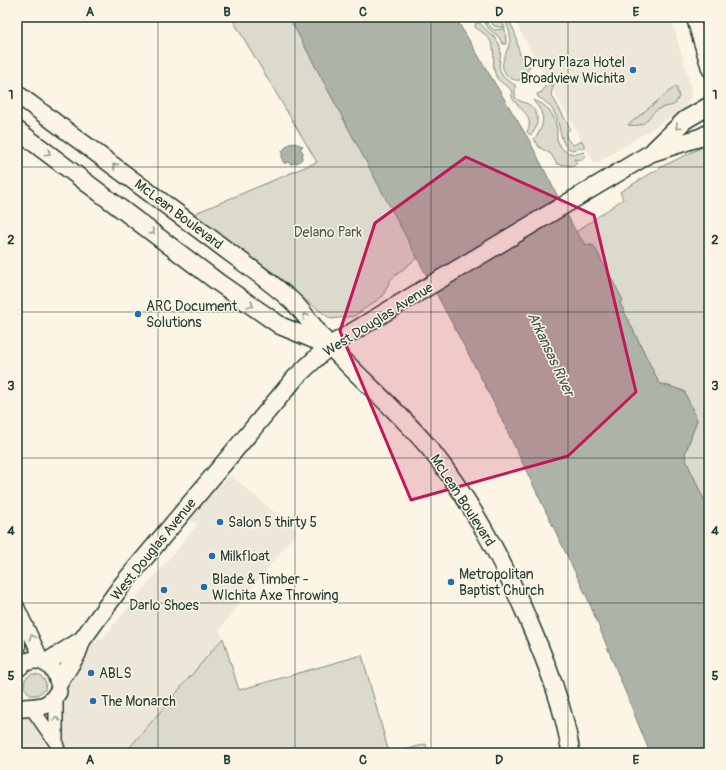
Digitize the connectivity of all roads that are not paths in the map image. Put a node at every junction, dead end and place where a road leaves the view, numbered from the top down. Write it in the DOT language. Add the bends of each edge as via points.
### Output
graph roads {
  1 [pos="692,17"];
  2 [pos="709,70"];
  3 [pos="17,94"];
  4 [pos="709,106"];
  5 [pos="17,130"];
  6 [pos="709,133"];
  7 [pos="651,153"];
  8 [pos="329,346"];
  9 [pos="18,610"];
  10 [pos="82,640"];
  11 [pos="44,662"];
  12 [pos="17,669"];
  13 [pos="58,690"];
  14 [pos="23,705"];
  15 [pos="57,748"];
  16 [pos="570,753"];
  1 -- 2 [label="street"];
  8 -- 3 [label="main road, McLean Boulevard, one-way" via="292,301"];
  4 -- 7 [label="main road, West Douglas Avenue, one-way" via="685,120"];
  5 -- 8 [label="main road, McLean Boulevard, one-way" via="225,287 281,326"];
  6 -- 7 [label="main road, West Douglas Avenue"];
  7 -- 8 [label="main road, West Douglas Avenue"];
  8 -- 10 [label="main road, West Douglas Avenue" via="291,382 122,584"];
  8 -- 16 [label="main road, McLean Boulevard" via="397,412 428,448 452,478 481,524 499,555 545,660 558,698"];
  11 -- 9 [label="street, one-way"];
  9 -- 12 [label="street" via="20,648"];
  10 -- 11 [label="main road, West Douglas Avenue"];
  10 -- 13 [label="main road, West Douglas Avenue"];
  11 -- 12 [label="main road, West Douglas Avenue" via="34,660"];
  11 -- 13 [label="main road" via="57,674"];
  13 -- 14 [label="main road, West Douglas Avenue" via="46,706"];
  15 -- 13 [label="street, one-way"];
  14 -- 15 [label="street"];
}
